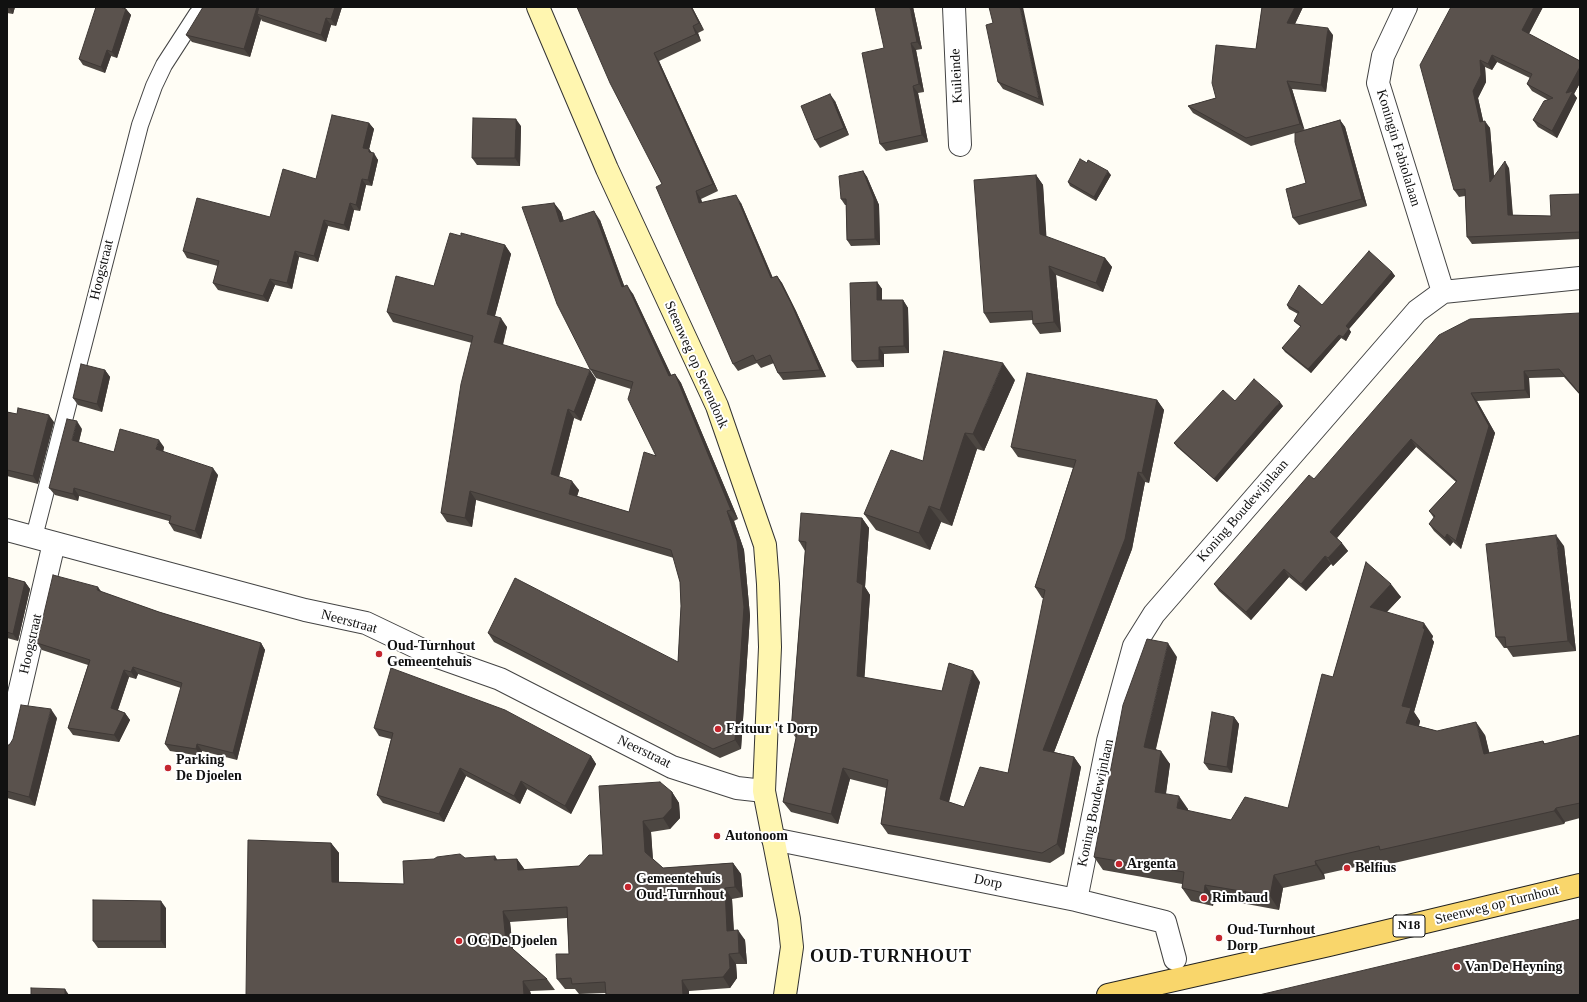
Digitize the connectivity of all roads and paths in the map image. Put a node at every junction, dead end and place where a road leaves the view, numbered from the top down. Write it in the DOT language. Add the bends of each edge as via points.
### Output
graph roads {
  1 [pos="538,7"];
  2 [pos="954,7"];
  3 [pos="1406,7"];
  4 [pos="197,14"];
  5 [pos="960,145"];
  6 [pos="1580,278"];
  7 [pos="1443,292"];
  8 [pos="7,530"];
  9 [pos="34,537"];
  10 [pos="54,544"];
  11 [pos="7,745"];
  12 [pos="764,790"];
  13 [pos="773,839"];
  14 [pos="1580,885"];
  15 [pos="1076,900"];
  16 [pos="1178,968"];
  17 [pos="785,995"];
  18 [pos="1108,995"];
  1 -- 12 [label="street, Steenweg op Sevendonk" via="607,169 717,406 765,545 770,646"];
  2 -- 5 [label="street, Kuileinde"];
  3 -- 7 [label="street, Koningin Fabiolalaan" via="1383,56 1378,83"];
  4 -- 9 [label="lane, Hoogstraat" via="164,66 140,125"];
  6 -- 7 [label="street"];
  7 -- 15 [label="street, Koning Boudewijnlaan" via="1417,311 1154,614 1134,646 1108,741"];
  8 -- 9 [label="street, Neerstraat"];
  9 -- 10 [label="street, Neerstraat"];
  10 -- 11 [label="street, Hoogstraat"];
  10 -- 12 [label="street, Neerstraat" via="305,610 366,623 435,656 500,679 672,766 736,788"];
  12 -- 13 [label="street"];
  13 -- 15 [label="street, Dorp"];
  13 -- 17 [label="street" via="792,947"];
  14 -- 16 [label="main road, Steenweg op Turnhout / N18" via="1330,945"];
  15 -- 16 [label="street, Dorp" via="1165,922"];
  16 -- 18 [label="main road, N18"];
}
